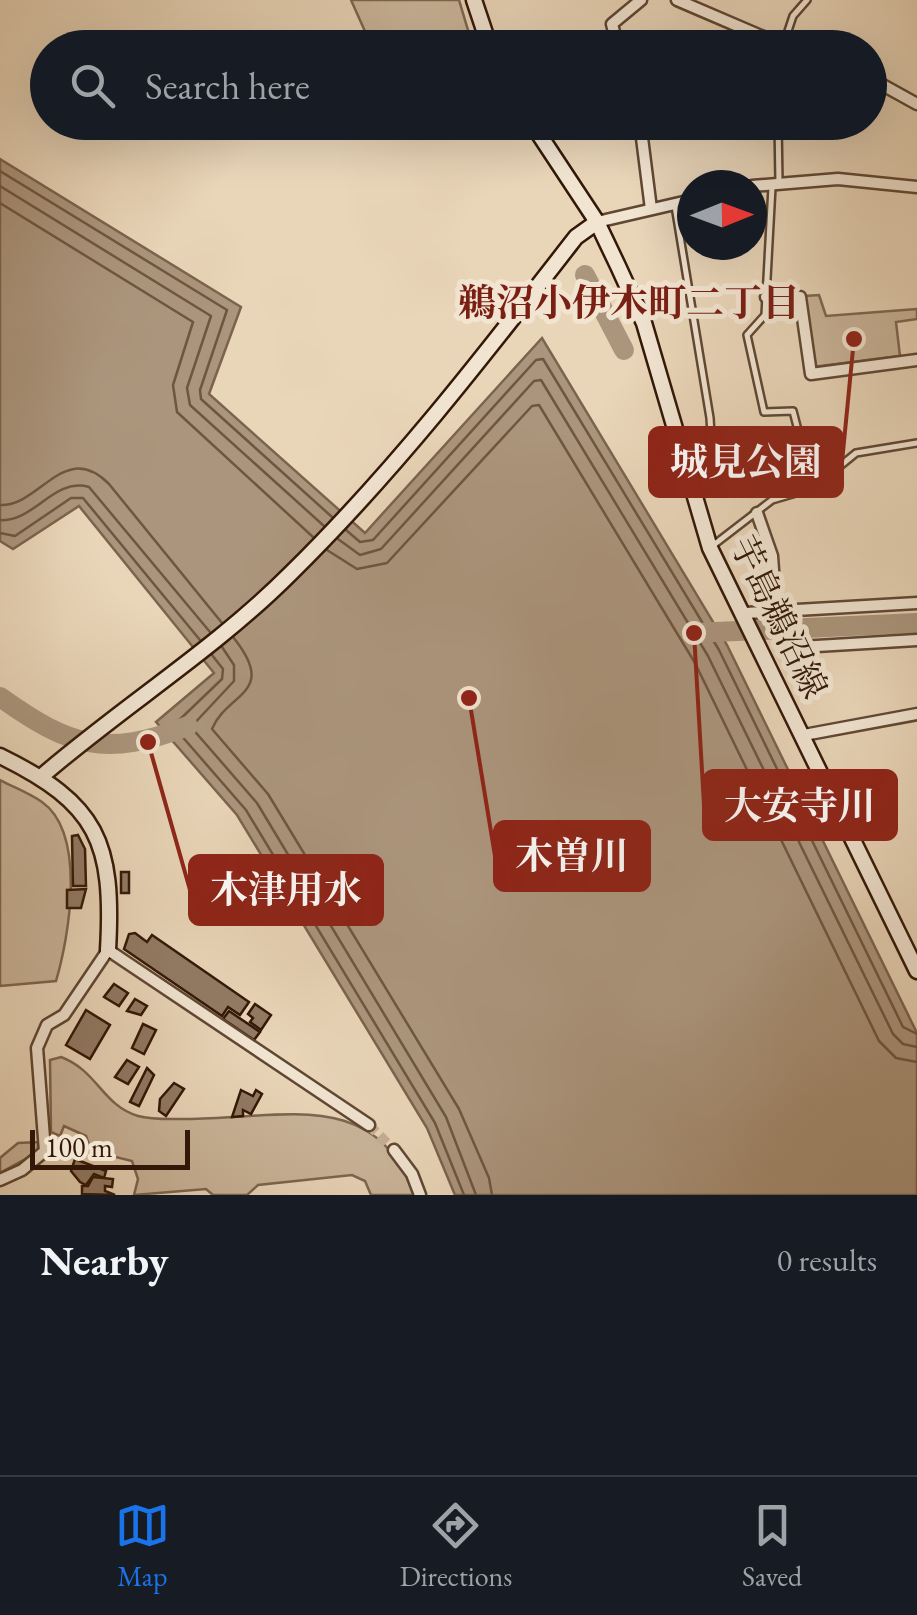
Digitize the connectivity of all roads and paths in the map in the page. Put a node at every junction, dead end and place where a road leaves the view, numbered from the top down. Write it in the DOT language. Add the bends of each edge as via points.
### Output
graph roads {
  1 [pos="474,0"];
  2 [pos="641,0"];
  3 [pos="677,0"];
  4 [pos="807,0"];
  5 [pos="484,30"];
  6 [pos="614,30"];
  7 [pos="748,30"];
  8 [pos="788,30"];
  9 [pos="887,87"];
  10 [pos="917,104"];
  11 [pos="543,140"];
  12 [pos="642,140"];
  13 [pos="777,140"];
  14 [pos="776,184"];
  15 [pos="767,185"];
  16 [pos="917,186"];
  17 [pos="677,203"];
  18 [pos="674,204"];
  19 [pos="652,209"];
  20 [pos="598,222"];
  21 [pos="766,298"];
  22 [pos="917,360"];
  23 [pos="917,444"];
  24 [pos="813,488"];
  25 [pos="692,496"];
  26 [pos="757,513"];
  27 [pos="710,548"];
  28 [pos="917,603"];
  29 [pos="776,612"];
  30 [pos="746,616"];
  31 [pos="917,640"];
  32 [pos="800,648"];
  33 [pos="917,714"];
  34 [pos="804,735"];
  35 [pos="0,756"];
  36 [pos="42,776"];
  37 [pos="108,950"];
  38 [pos="917,970"];
  39 [pos="370,1125"];
  40 [pos="394,1150"];
  41 [pos="0,1180"];
  42 [pos="420,1195"];
  1 -- 5 [label="street"];
  2 -- 6 [label="street" via="612,24"];
  3 -- 7 [label="street"];
  4 -- 8 [label="lane"];
  9 -- 10 [label="street"];
  11 -- 20 [label="street, 芋島鵜沼線"];
  12 -- 19 [label="street"];
  13 -- 14 [label="lane"];
  14 -- 15 [label="street"];
  14 -- 16 [label="street" via="838,179"];
  14 -- 21 [label="lane"];
  17 -- 18 [label="street"];
  18 -- 19 [label="street"];
  18 -- 25 [label="lane" via="712,434 714,485"];
  19 -- 20 [label="street"];
  20 -- 25 [label="street, 芋島鵜沼線" via="644,323"];
  20 -- 36 [label="street" via="576,238 414,440 288,576 203,652"];
  21 -- 22 [label="street" via="800,297 812,374"];
  21 -- 24 [label="lane" via="765,315 747,335 758,397 764,412 793,411"];
  23 -- 24 [label="lane" via="856,453"];
  24 -- 26 [label="lane" via="772,500"];
  25 -- 27 [label="street, 芋島鵜沼線"];
  26 -- 27 [label="lane"];
  26 -- 29 [label="street" via="772,556"];
  27 -- 30 [label="street, 芋島鵜沼線"];
  28 -- 29 [label="street"];
  29 -- 30 [label="street"];
  30 -- 34 [label="street, 芋島鵜沼線"];
  31 -- 32 [label="street"];
  33 -- 34 [label="street"];
  34 -- 38 [label="street, 芋島鵜沼線"];
  35 -- 36 [label="street"];
  36 -- 37 [label="street" via="82,810 100,843"];
  37 -- 39 [label="street"];
  37 -- 41 [label="street" via="64,1014 41,1034 44,1151"];
  40 -- 42 [label="street"];
}
